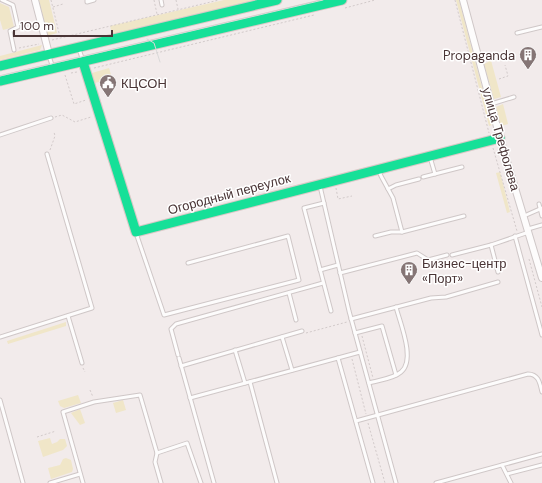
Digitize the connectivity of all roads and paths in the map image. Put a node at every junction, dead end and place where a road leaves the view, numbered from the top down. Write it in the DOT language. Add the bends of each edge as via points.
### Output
graph roads {
  1 [pos="2,0"];
  2 [pos="34,0"];
  3 [pos="51,0"];
  4 [pos="87,0"];
  5 [pos="94,0"];
  6 [pos="154,0"];
  7 [pos="161,0"];
  8 [pos="176,0"];
  9 [pos="219,0"];
  10 [pos="277,0"];
  11 [pos="375,0"];
  12 [pos="455,0"];
  13 [pos="463,0"];
  14 [pos="63,4"];
  15 [pos="341,4"];
  16 [pos="162,5"];
  17 [pos="53,7"];
  18 [pos="178,10"];
  19 [pos="157,14"];
  20 [pos="318,14"];
  21 [pos="542,28"];
  22 [pos="517,33"];
  23 [pos="63,36"];
  24 [pos="60,37"];
  25 [pos="50,41"];
  26 [pos="64,41"];
  27 [pos="42,43"];
  28 [pos="79,47"];
  29 [pos="14,50"];
  30 [pos="49,54"];
  31 [pos="505,65"];
  32 [pos="0,66"];
  33 [pos="84,66"];
  34 [pos="53,70"];
  35 [pos="71,73"];
  36 [pos="65,75"];
  37 [pos="500,79"];
  38 [pos="0,81"];
  39 [pos="514,97"];
  40 [pos="90,99"];
  41 [pos="491,104"];
  42 [pos="96,116"];
  43 [pos="51,118"];
  44 [pos="54,132"];
  45 [pos="0,135"];
  46 [pos="496,139"];
  47 [pos="47,154"];
  48 [pos="429,156"];
  49 [pos="462,167"];
  50 [pos="379,168"];
  51 [pos="435,174"];
  52 [pos="423,177"];
  53 [pos="418,179"];
  54 [pos="319,184"];
  55 [pos="336,188"];
  56 [pos="388,189"];
  57 [pos="352,196"];
  58 [pos="324,203"];
  59 [pos="539,204"];
  60 [pos="541,209"];
  61 [pos="464,216"];
  62 [pos="524,216"];
  63 [pos="542,216"];
  64 [pos="542,225"];
  65 [pos="528,230"];
  66 [pos="136,232"];
  67 [pos="402,232"];
  68 [pos="517,235"];
  69 [pos="375,236"];
  70 [pos="491,245"];
  71 [pos="452,254"];
  72 [pos="447,255"];
  73 [pos="529,257"];
  74 [pos="188,263"];
  75 [pos="338,265"];
  76 [pos="320,270"];
  77 [pos="498,272"];
  78 [pos="340,273"];
  79 [pos="542,278"];
  80 [pos="498,282"];
  81 [pos="324,283"];
  82 [pos="289,293"];
  83 [pos="396,307"];
  84 [pos="542,307"];
  85 [pos="331,311"];
  86 [pos="68,316"];
  87 [pos="296,320"];
  88 [pos="352,320"];
  89 [pos="302,331"];
  90 [pos="355,333"];
  91 [pos="542,335"];
  92 [pos="0,337"];
  93 [pos="282,337"];
  94 [pos="236,350"];
  95 [pos="360,352"];
  96 [pos="338,358"];
  97 [pos="82,363"];
  98 [pos="181,366"];
  99 [pos="292,370"];
  100 [pos="396,375"];
  101 [pos="250,382"];
  102 [pos="245,383"];
  103 [pos="369,383"];
  104 [pos="90,390"];
  105 [pos="542,392"];
  106 [pos="92,396"];
  107 [pos="190,398"];
  108 [pos="0,400"];
  109 [pos="377,415"];
  110 [pos="356,420"];
  111 [pos="56,431"];
  112 [pos="37,437"];
  113 [pos="157,453"];
  114 [pos="542,454"];
  115 [pos="502,465"];
  116 [pos="542,465"];
  117 [pos="80,474"];
  118 [pos="507,474"];
  119 [pos="23,483"];
  120 [pos="50,483"];
  121 [pos="82,483"];
  122 [pos="161,483"];
  123 [pos="200,483"];
  124 [pos="214,483"];
  125 [pos="277,483"];
  126 [pos="373,483"];
  127 [pos="396,483"];
  128 [pos="436,483"];
  129 [pos="511,483"];
  1 -- 29 [label="lane" via="13,4 18,27 10,31"];
  2 -- 30 [label="street"];
  3 -- 17 [label="path"];
  4 -- 5 [label="lane"];
  6 -- 19 [label="path"];
  7 -- 16 [label="lane"];
  8 -- 18 [label="path"];
  9 -- 18 [label="path"];
  10 -- 28 [label="main road"];
  11 -- 15 [label="path"];
  12 -- 46 [label="path"];
  13 -- 41 [label="street, улица Трефолева"];
  14 -- 17 [label="path"];
  15 -- 33 [label="main road"];
  17 -- 24 [label="path"];
  18 -- 19 [label="path"];
  19 -- 23 [label="path"];
  20 -- 33 [label="path"];
  21 -- 22 [label="lane"];
  23 -- 24 [label="path"];
  23 -- 26 [label="path"];
  24 -- 25 [label="path"];
  27 -- 29 [label="path"];
  28 -- 30 [label="main road"];
  28 -- 33 [label="lane"];
  30 -- 32 [label="main road"];
  30 -- 34 [label="lane"];
  31 -- 37 [label="path" via="508,76"];
  33 -- 34 [label="main road"];
  33 -- 35 [label="path"];
  33 -- 66 [label="main road"];
  34 -- 38 [label="main road"];
  36 -- 40 [label="path" via="74,104"];
  39 -- 41 [label="lane"];
  41 -- 46 [label="street, улица Трефолева"];
  42 -- 43 [label="path" via="75,122 62,115"];
  43 -- 45 [label="lane"];
  44 -- 47 [label="path" via="52,149"];
  46 -- 48 [label="main road, Огородный переулок"];
  46 -- 62 [label="street, улица Трефолева"];
  46 -- 68 [label="path"];
  47 -- 86 [label="lane" via="92,308"];
  48 -- 50 [label="main road, Огородный переулок"];
  48 -- 51 [label="lane"];
  49 -- 51 [label="lane"];
  50 -- 54 [label="main road, Огородный переулок"];
  50 -- 56 [label="lane"];
  51 -- 52 [label="lane"];
  53 -- 56 [label="lane" via="396,184"];
  54 -- 58 [label="lane"];
  54 -- 66 [label="main road, Огородный переулок"];
  55 -- 57 [label="path" via="338,199"];
  56 -- 67 [label="lane"];
  58 -- 75 [label="lane"];
  58 -- 76 [label="lane" via="304,208"];
  59 -- 60 [label="lane"];
  60 -- 62 [label="lane"];
  60 -- 63 [label="lane"];
  61 -- 67 [label="lane"];
  62 -- 65 [label="street, улица Трефолева"];
  64 -- 65 [label="lane"];
  65 -- 68 [label="lane"];
  65 -- 79 [label="street, улица Трефолева"];
  66 -- 74 [label="lane" via="164,315 299,280 288,236"];
  67 -- 69 [label="lane"];
  68 -- 70 [label="lane"];
  68 -- 91 [label="lane"];
  70 -- 71 [label="lane"];
  70 -- 77 [label="lane"];
  72 -- 78 [label="lane" via="428,260 417,253"];
  73 -- 84 [label="path"];
  75 -- 76 [label="lane"];
  75 -- 78 [label="lane"];
  76 -- 81 [label="lane"];
  78 -- 88 [label="lane"];
  80 -- 83 [label="lane" via="446,297"];
  81 -- 82 [label="lane"];
  81 -- 85 [label="lane"];
  82 -- 87 [label="lane"];
  82 -- 98 [label="lane" via="176,324 171,329"];
  83 -- 88 [label="lane"];
  83 -- 100 [label="lane" via="408,354 406,367"];
  86 -- 92 [label="lane"];
  86 -- 97 [label="lane"];
  88 -- 89 [label="path" via="304,333"];
  88 -- 90 [label="lane"];
  89 -- 93 [label="lane"];
  90 -- 95 [label="lane"];
  90 -- 100 [label="lane" via="382,326"];
  93 -- 94 [label="lane"];
  93 -- 99 [label="lane"];
  94 -- 98 [label="lane"];
  94 -- 102 [label="lane"];
  95 -- 96 [label="lane"];
  95 -- 103 [label="lane"];
  96 -- 99 [label="lane"];
  96 -- 110 [label="lane"];
  98 -- 107 [label="lane"];
  99 -- 101 [label="lane"];
  100 -- 103 [label="lane"];
  101 -- 102 [label="lane"];
  101 -- 125 [label="lane"];
  102 -- 107 [label="lane"];
  103 -- 109 [label="lane"];
  104 -- 106 [label="path"];
  105 -- 109 [label="lane" via="538,378 528,374"];
  107 -- 124 [label="lane"];
  108 -- 119 [label="lane"];
  109 -- 110 [label="lane"];
  109 -- 127 [label="lane"];
  110 -- 126 [label="lane"];
  111 -- 112 [label="path"];
  113 -- 117 [label="lane" via="140,395 94,402 63,412"];
  113 -- 122 [label="lane" via="155,462"];
  113 -- 123 [label="lane" via="187,443"];
  114 -- 115 [label="lane"];
  115 -- 118 [label="lane"];
  115 -- 128 [label="lane"];
  116 -- 118 [label="lane"];
  117 -- 120 [label="lane"];
  117 -- 121 [label="lane"];
  118 -- 129 [label="lane"];
}
